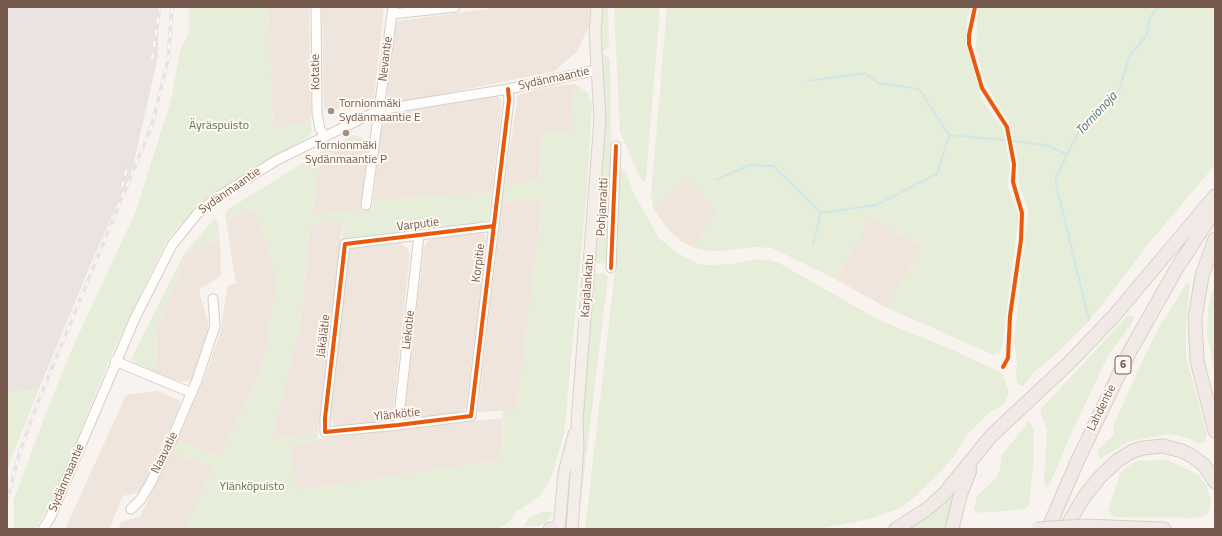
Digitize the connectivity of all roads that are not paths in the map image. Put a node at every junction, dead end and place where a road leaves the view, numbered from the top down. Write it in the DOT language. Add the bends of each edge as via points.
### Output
graph roads {
  1 [pos="316,7"];
  2 [pos="455,7"];
  3 [pos="597,7"];
  4 [pos="392,11"];
  5 [pos="597,70"];
  6 [pos="508,89"];
  7 [pos="379,110"];
  8 [pos="325,136"];
  9 [pos="616,146"];
  10 [pos="1215,196"];
  11 [pos="366,205"];
  12 [pos="1215,210"];
  13 [pos="494,226"];
  14 [pos="419,235"];
  15 [pos="1215,239"];
  16 [pos="345,244"];
  17 [pos="611,268"];
  18 [pos="213,299"];
  19 [pos="115,361"];
  20 [pos="192,393"];
  21 [pos="471,416"];
  22 [pos="577,422"];
  23 [pos="398,425"];
  24 [pos="1215,431"];
  25 [pos="325,432"];
  26 [pos="976,455"];
  27 [pos="1215,482"];
  28 [pos="131,509"];
  29 [pos="43,529"];
  30 [pos="550,529"];
  31 [pos="553,529"];
  32 [pos="559,529"];
  33 [pos="572,529"];
  34 [pos="896,529"];
  35 [pos="952,529"];
  36 [pos="1037,529"];
  37 [pos="1048,529"];
  38 [pos="1065,529"];
  39 [pos="1164,529"];
  1 -- 8 [label="street, Kotatie" via="317,113 320,129"];
  2 -- 4 [label="street" via="398,15"];
  3 -- 5 [label="main road, Karjalankatu"];
  4 -- 7 [label="street, Nevantie"];
  5 -- 6 [label="street, Sydänmaantie"];
  5 -- 22 [label="main road, Karjalankatu" via="600,119"];
  6 -- 7 [label="street, Sydänmaantie"];
  6 -- 13 [label="street, Korpitie" via="509,100"];
  7 -- 8 [label="street, Sydänmaantie"];
  7 -- 11 [label="street, Nevantie"];
  8 -- 19 [label="street, Sydänmaantie" via="277,160 216,198 198,213 172,245"];
  9 -- 17 [label="street, Pohjanraitti"];
  10 -- 26 [label="highway" via="1094,337 991,436"];
  12 -- 37 [label="highway, Lahdentie / 6" via="1173,274 1130,351"];
  13 -- 14 [label="street, Varputie"];
  13 -- 21 [label="street, Korpitie"];
  14 -- 16 [label="street, Varputie"];
  14 -- 23 [label="street, Liekotie"];
  15 -- 24 [label="highway" via="1202,276 1195,318 1197,361"];
  16 -- 25 [label="street, Jäkälätie"];
  18 -- 20 [label="street, Naavatie" via="215,326"];
  19 -- 20 [label="street"];
  19 -- 29 [label="street, Sydänmaantie" via="50,518"];
  20 -- 28 [label="street, Naavatie" via="151,482 141,499"];
  21 -- 23 [label="street, Ylänkötie"];
  22 -- 32 [label="main road, Karjalankatu" via="564,473"];
  22 -- 33 [label="main road, Karjalankatu" via="578,448"];
  23 -- 25 [label="street, Ylänkötie"];
  26 -- 34 [label="highway" via="935,503"];
  26 -- 35 [label="highway" via="960,496"];
  27 -- 38 [label="highway" via="1204,465 1182,451 1163,446 1133,451 1118,460 1100,477 1084,497"];
  30 -- 31 [label="highway"];
  36 -- 39 [label="highway, bridge" via="1083,526"];
}
